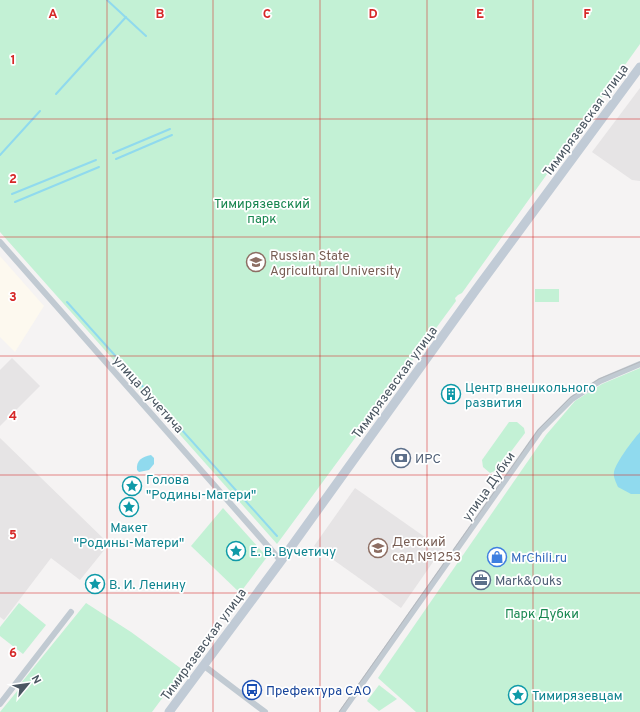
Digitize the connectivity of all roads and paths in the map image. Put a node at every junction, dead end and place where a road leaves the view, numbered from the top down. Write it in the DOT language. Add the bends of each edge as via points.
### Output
graph roads {
  1 [pos="640,67"];
  2 [pos="0,242"];
  3 [pos="640,364"];
  4 [pos="281,561"];
  5 [pos="71,612"];
  6 [pos="203,665"];
  7 [pos="0,704"];
  8 [pos="169,712"];
  9 [pos="265,712"];
  10 [pos="342,712"];
  1 -- 4 [label="main road, Тимирязевская улица"];
  2 -- 4 [label="street, улица Вучетича"];
  3 -- 10 [label="street, улица Дубки" via="600,381 572,399 540,431"];
  4 -- 6 [label="main road, Тимирязевская улица"];
  5 -- 7 [label="street"];
  6 -- 8 [label="main road, Тимирязевская улица"];
  6 -- 9 [label="street"];
}
